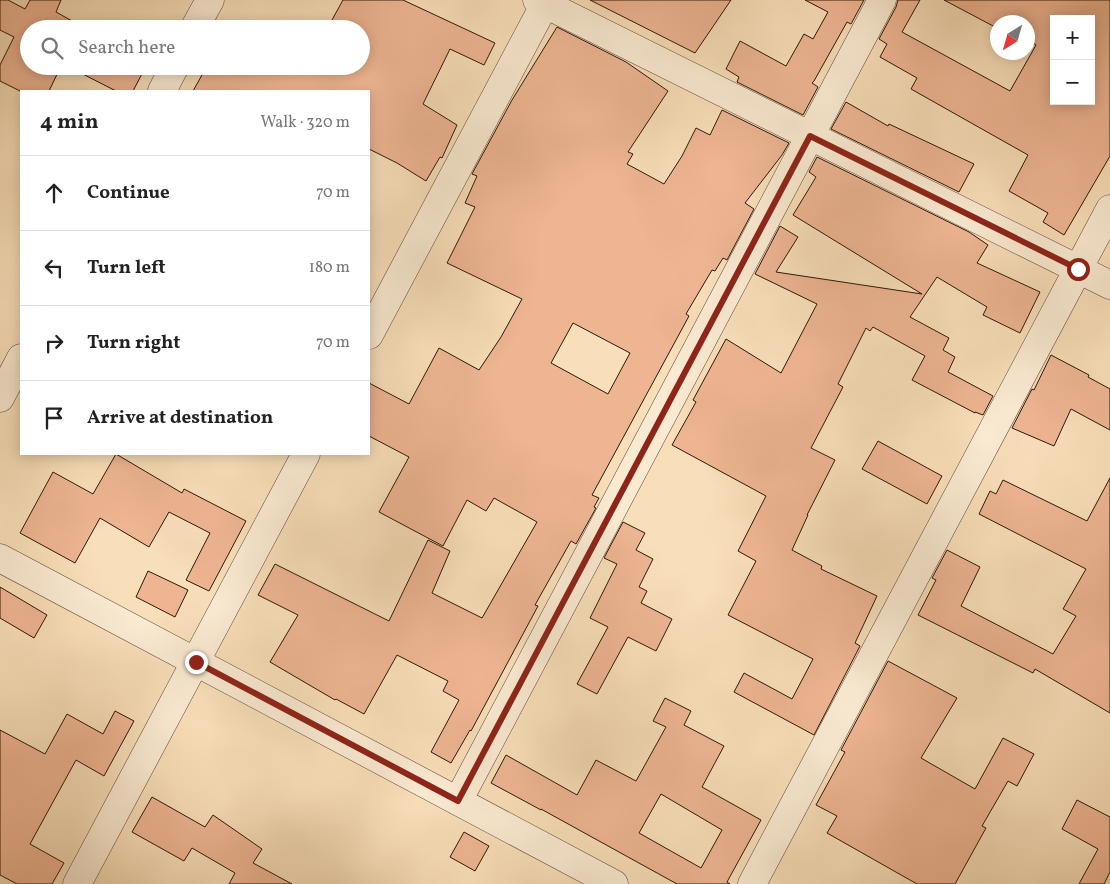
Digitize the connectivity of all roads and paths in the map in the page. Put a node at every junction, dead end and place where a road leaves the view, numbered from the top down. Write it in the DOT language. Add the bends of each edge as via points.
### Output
graph roads {
  1 [pos="210,0"];
  2 [pos="882,0"];
  3 [pos="543,1"];
  4 [pos="199,20"];
  5 [pos="170,75"];
  6 [pos="163,90"];
  7 [pos="810,136"];
  8 [pos="1110,209"];
  9 [pos="1078,269"];
  10 [pos="1110,285"];
  11 [pos="370,333"];
  12 [pos="20,360"];
  13 [pos="0,398"];
  14 [pos="305,455"];
  15 [pos="0,558"];
  16 [pos="196,662"];
  17 [pos="458,801"];
  18 [pos="77,884"];
  19 [pos="614,884"];
  20 [pos="752,884"];
  1 -- 4 [label="street"];
  2 -- 7 [label="street"];
  3 -- 7 [label="street"];
  3 -- 11 [label="street"];
  5 -- 6 [label="street"];
  7 -- 9 [label="street"];
  7 -- 17 [label="street"];
  8 -- 9 [label="street"];
  9 -- 10 [label="street"];
  9 -- 20 [label="street"];
  12 -- 13 [label="street"];
  14 -- 16 [label="street"];
  15 -- 16 [label="street"];
  16 -- 17 [label="street"];
  16 -- 18 [label="street"];
  17 -- 19 [label="street"];
}
